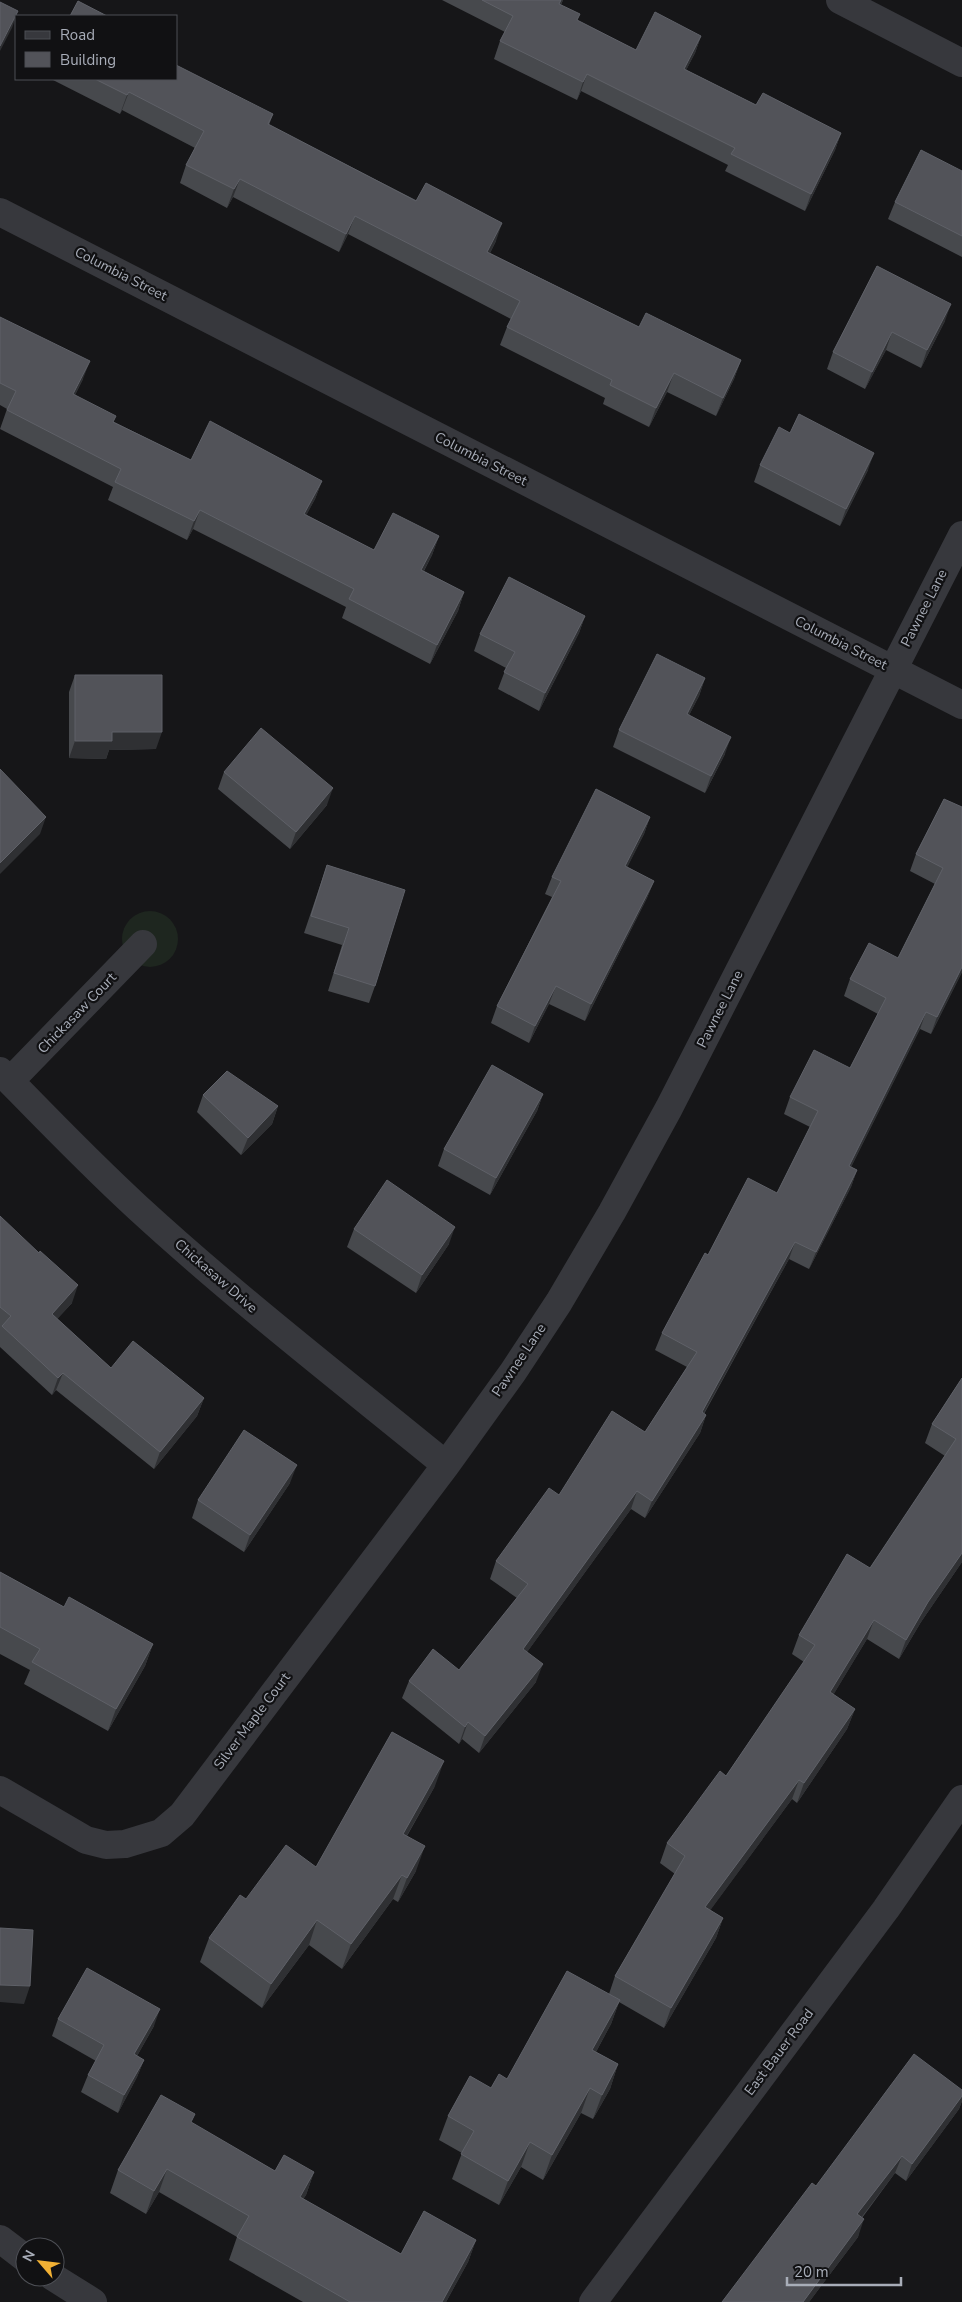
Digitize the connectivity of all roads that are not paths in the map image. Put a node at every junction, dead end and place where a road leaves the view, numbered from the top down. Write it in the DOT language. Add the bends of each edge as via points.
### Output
graph roads {
  1 [pos="840,0"];
  2 [pos="962,63"];
  3 [pos="0,212"];
  4 [pos="962,535"];
  5 [pos="893,669"];
  6 [pos="962,705"];
  7 [pos="143,944"];
  8 [pos="5,1076"];
  9 [pos="446,1465"];
  10 [pos="0,1790"];
  11 [pos="962,1799"];
  12 [pos="0,2239"];
  13 [pos="15,2250"];
  14 [pos="65,2284"];
  15 [pos="93,2302"];
  16 [pos="592,2302"];
  1 -- 2 [label="street"];
  3 -- 5 [label="street, Columbia Street"];
  4 -- 5 [label="street, Pawnee Lane"];
  5 -- 6 [label="street, Columbia Street"];
  5 -- 9 [label="street, Pawnee Lane" via="669,1108 612,1212 559,1302"];
  7 -- 8 [label="street, Chickasaw Court"];
  8 -- 9 [label="street, Chickasaw Drive" via="68,1142 210,1272"];
  9 -- 10 [label="street, Silver Maple Court" via="188,1807 161,1834 125,1844 106,1845 86,1840"];
  11 -- 16 [label="street, East Bauer Road" via="886,1909"];
  12 -- 13 [label="street"];
  14 -- 15 [label="street"];
}
